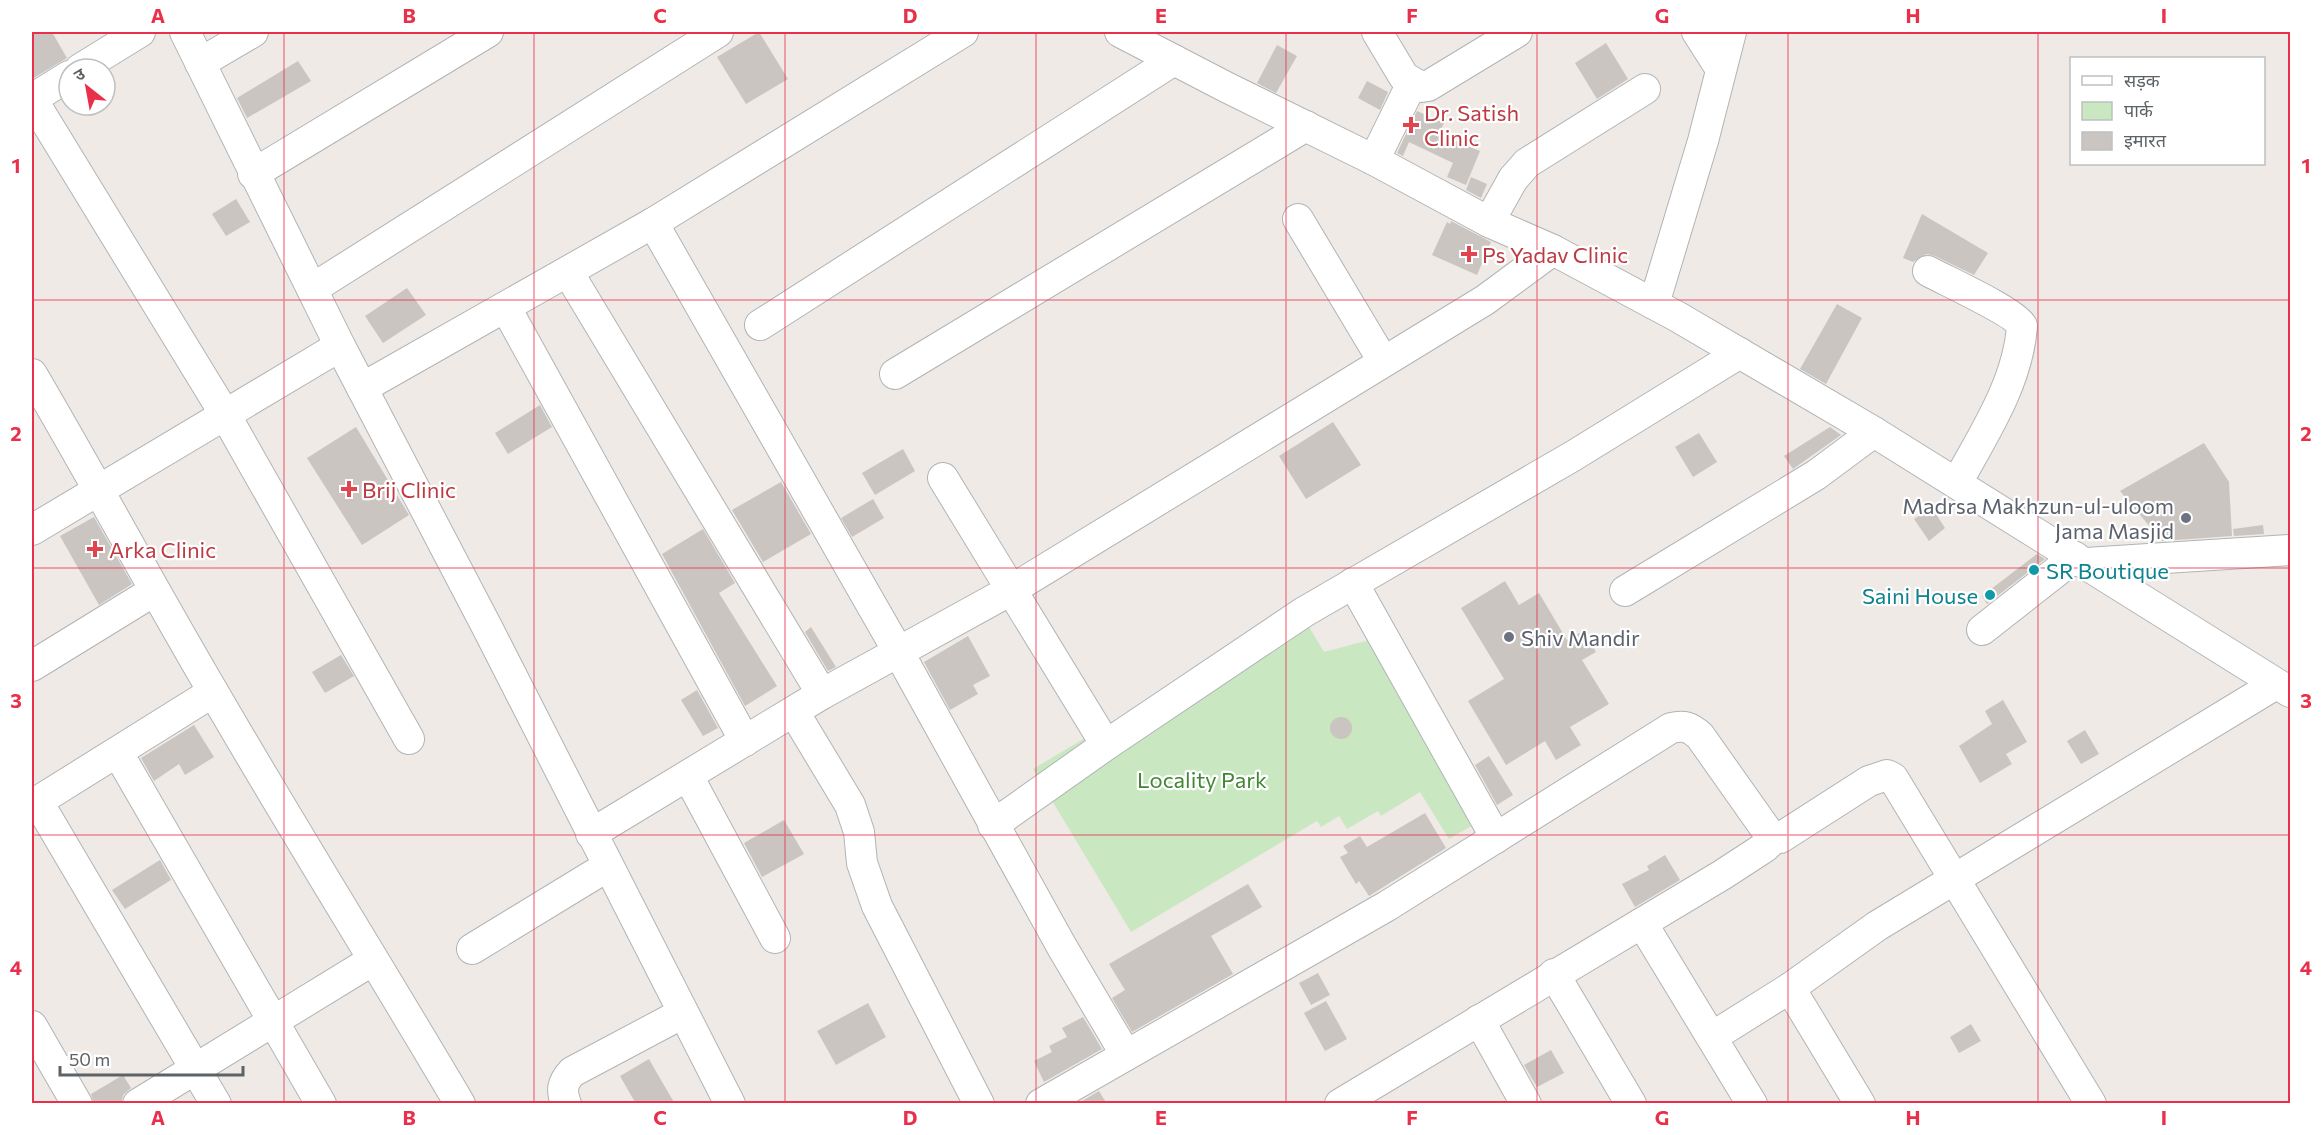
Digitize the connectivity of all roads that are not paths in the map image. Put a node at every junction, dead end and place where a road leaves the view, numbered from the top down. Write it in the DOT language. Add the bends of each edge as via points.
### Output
graph roads {
  1 [pos="140,32"];
  2 [pos="185,32"];
  3 [pos="253,32"];
  4 [pos="488,32"];
  5 [pos="718,32"];
  6 [pos="963,32"];
  7 [pos="1120,32"];
  8 [pos="1377,32"];
  9 [pos="1517,32"];
  10 [pos="1697,32"];
  11 [pos="1731,32"];
  12 [pos="99,57"];
  13 [pos="1174,60"];
  14 [pos="200,63"];
  15 [pos="1720,68"];
  16 [pos="57,83"];
  17 [pos="1412,83"];
  18 [pos="1645,90"];
  19 [pos="32,99"];
  20 [pos="1306,126"];
  21 [pos="1374,160"];
  22 [pos="253,174"];
  23 [pos="1298,219"];
  24 [pos="653,222"];
  25 [pos="1489,222"];
  26 [pos="1553,250"];
  27 [pos="1928,271"];
  28 [pos="568,272"];
  29 [pos="312,289"];
  30 [pos="1654,304"];
  31 [pos="506,308"];
  32 [pos="760,325"];
  33 [pos="340,346"];
  34 [pos="1740,353"];
  35 [pos="1383,361"];
  36 [pos="32,374"];
  37 [pos="895,374"];
  38 [pos="362,388"];
  39 [pos="226,416"];
  40 [pos="1874,432"];
  41 [pos="943,478"];
  42 [pos="1956,483"];
  43 [pos="100,489"];
  44 [pos="32,530"];
  45 [pos="2290,550"];
  46 [pos="2081,560"];
  47 [pos="1353,583"];
  48 [pos="1011,590"];
  49 [pos="154,591"];
  50 [pos="1625,591"];
  51 [pos="1983,630"];
  52 [pos="899,653"];
  53 [pos="32,666"];
  54 [pos="2283,688"];
  55 [pos="213,692"];
  56 [pos="822,694"];
  57 [pos="794,711"];
  58 [pos="409,739"];
  59 [pos="745,741"];
  60 [pos="1106,745"];
  61 [pos="118,753"];
  62 [pos="687,776"];
  63 [pos="35,804"];
  64 [pos="993,825"];
  65 [pos="591,834"];
  66 [pos="1775,837"];
  67 [pos="1496,838"];
  68 [pos="608,866"];
  69 [pos="1954,882"];
  70 [pos="1642,923"];
  71 [pos="775,938"];
  72 [pos="472,949"];
  73 [pos="374,960"];
  74 [pos="1554,974"];
  75 [pos="1790,988"];
  76 [pos="683,1013"];
  77 [pos="1479,1020"];
  78 [pos="273,1022"];
  79 [pos="32,1026"];
  80 [pos="1712,1036"];
  81 [pos="1126,1055"];
  82 [pos="196,1069"];
  83 [pos="1386,1092"];
  84 [pos="77,1104"];
  85 [pos="138,1104"];
  86 [pos="216,1104"];
  87 [pos="321,1104"];
  88 [pos="460,1104"];
  89 [pos="566,1104"];
  90 [pos="730,1104"];
  91 [pos="979,1104"];
  92 [pos="1041,1104"];
  93 [pos="1340,1104"];
  94 [pos="1526,1104"];
  95 [pos="1631,1104"];
  96 [pos="1752,1104"];
  97 [pos="1860,1104"];
  98 [pos="2091,1104"];
  1 -- 12 [label="street"];
  2 -- 14 [label="street"];
  3 -- 14 [label="street"];
  4 -- 22 [label="street"];
  5 -- 29 [label="street"];
  6 -- 24 [label="street"];
  7 -- 13 [label="street"];
  8 -- 17 [label="street" via="1404,77"];
  9 -- 17 [label="street" via="1428,86"];
  10 -- 15 [label="street"];
  11 -- 15 [label="street"];
  13 -- 20 [label="street"];
  13 -- 32 [label="street"];
  14 -- 22 [label="street"];
  15 -- 30 [label="street" via="1703,141"];
  16 -- 19 [label="street"];
  17 -- 21 [label="street"];
  18 -- 25 [label="street" via="1527,163 1513,179"];
  19 -- 39 [label="street"];
  20 -- 21 [label="street"];
  20 -- 37 [label="street"];
  21 -- 25 [label="street"];
  22 -- 29 [label="street"];
  23 -- 35 [label="street"];
  24 -- 28 [label="street"];
  24 -- 52 [label="street"];
  25 -- 26 [label="street"];
  26 -- 30 [label="street"];
  26 -- 35 [label="street" via="1485,300"];
  27 -- 42 [label="street" via="2000,309 2022,327 2001,402"];
  28 -- 31 [label="street"];
  28 -- 56 [label="street"];
  29 -- 33 [label="street"];
  30 -- 34 [label="street"];
  31 -- 38 [label="street"];
  31 -- 59 [label="street"];
  33 -- 38 [label="street"];
  33 -- 39 [label="street"];
  34 -- 40 [label="street"];
  34 -- 47 [label="street" via="1573,456"];
  35 -- 48 [label="street"];
  36 -- 43 [label="street"];
  38 -- 65 [label="street"];
  39 -- 43 [label="street"];
  39 -- 58 [label="street"];
  40 -- 42 [label="street"];
  40 -- 50 [label="street" via="1816,475"];
  41 -- 48 [label="street"];
  42 -- 46 [label="street"];
  43 -- 44 [label="street"];
  43 -- 49 [label="street"];
  45 -- 46 [label="street" via="2209,557"];
  46 -- 51 [label="street"];
  46 -- 54 [label="street"];
  47 -- 60 [label="street" via="1268,635"];
  47 -- 67 [label="street"];
  48 -- 52 [label="street"];
  48 -- 60 [label="street"];
  49 -- 53 [label="street"];
  49 -- 55 [label="street"];
  52 -- 56 [label="street"];
  52 -- 64 [label="street"];
  54 -- 69 [label="street"];
  55 -- 61 [label="street"];
  55 -- 73 [label="street"];
  56 -- 57 [label="street"];
  57 -- 59 [label="street"];
  57 -- 91 [label="street" via="850,805 860,832 862,864 878,906"];
  59 -- 62 [label="street"];
  60 -- 64 [label="street"];
  61 -- 63 [label="street"];
  61 -- 78 [label="street"];
  62 -- 65 [label="street"];
  62 -- 71 [label="street"];
  63 -- 82 [label="street"];
  64 -- 81 [label="street"];
  65 -- 68 [label="street"];
  66 -- 67 [label="street" via="1700,736 1687,726 1679,726"];
  66 -- 69 [label="street" via="1786,836 1869,781 1887,775 1899,786"];
  66 -- 70 [label="street" via="1756,853"];
  67 -- 81 [label="street" via="1387,906"];
  68 -- 72 [label="street"];
  68 -- 76 [label="street"];
  69 -- 75 [label="street" via="1867,932"];
  69 -- 98 [label="street"];
  70 -- 74 [label="street"];
  70 -- 80 [label="street"];
  73 -- 78 [label="street"];
  73 -- 88 [label="street"];
  74 -- 77 [label="street"];
  74 -- 95 [label="street"];
  75 -- 80 [label="street"];
  75 -- 97 [label="street"];
  76 -- 89 [label="street" via="572,1072 561,1091"];
  76 -- 90 [label="street"];
  77 -- 83 [label="street"];
  77 -- 94 [label="street"];
  78 -- 82 [label="street"];
  78 -- 87 [label="street"];
  79 -- 84 [label="street"];
  80 -- 96 [label="street"];
  81 -- 92 [label="street"];
  82 -- 85 [label="street"];
  82 -- 86 [label="street"];
  83 -- 93 [label="street"];
}
